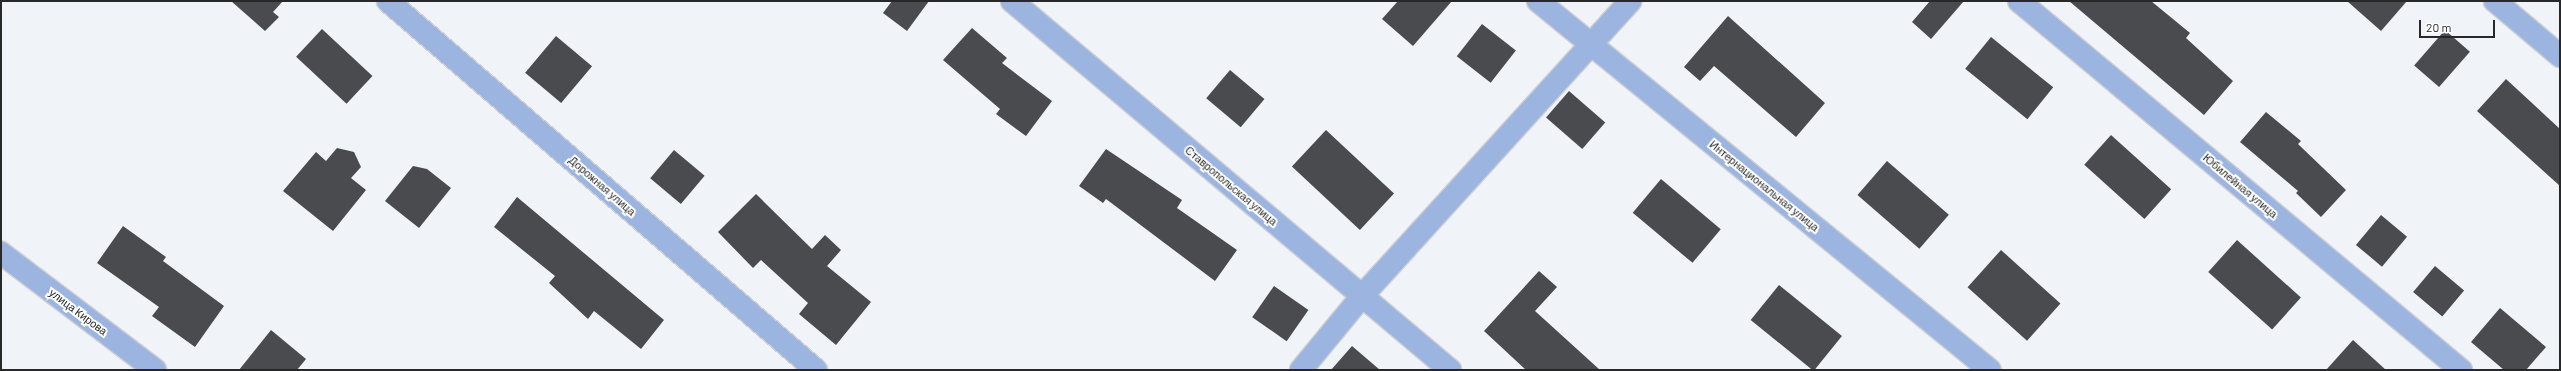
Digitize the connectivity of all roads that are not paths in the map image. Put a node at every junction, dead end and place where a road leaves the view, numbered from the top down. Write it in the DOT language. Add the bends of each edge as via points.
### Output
graph roads {
  1 [pos="388,1"];
  2 [pos="1012,1"];
  3 [pos="1538,1"];
  4 [pos="1630,1"];
  5 [pos="2019,1"];
  6 [pos="2495,1"];
  7 [pos="1592,45"];
  8 [pos="2560,56"];
  9 [pos="1,254"];
  10 [pos="1362,296"];
  11 [pos="155,370"];
  12 [pos="816,370"];
  13 [pos="1301,370"];
  14 [pos="1450,370"];
  15 [pos="1990,370"];
  16 [pos="2461,370"];
  1 -- 12 [label="street, Дорожная улица"];
  2 -- 10 [label="street, Ставропольская улица"];
  3 -- 7 [label="street, Интернациональная улица"];
  4 -- 7 [label="street"];
  5 -- 16 [label="street, Юбилейная улица"];
  6 -- 8 [label="street"];
  7 -- 10 [label="street"];
  7 -- 15 [label="street, Интернациональная улица"];
  9 -- 11 [label="street, улица Кирова"];
  10 -- 13 [label="street"];
  10 -- 14 [label="street, Ставропольская улица"];
}
